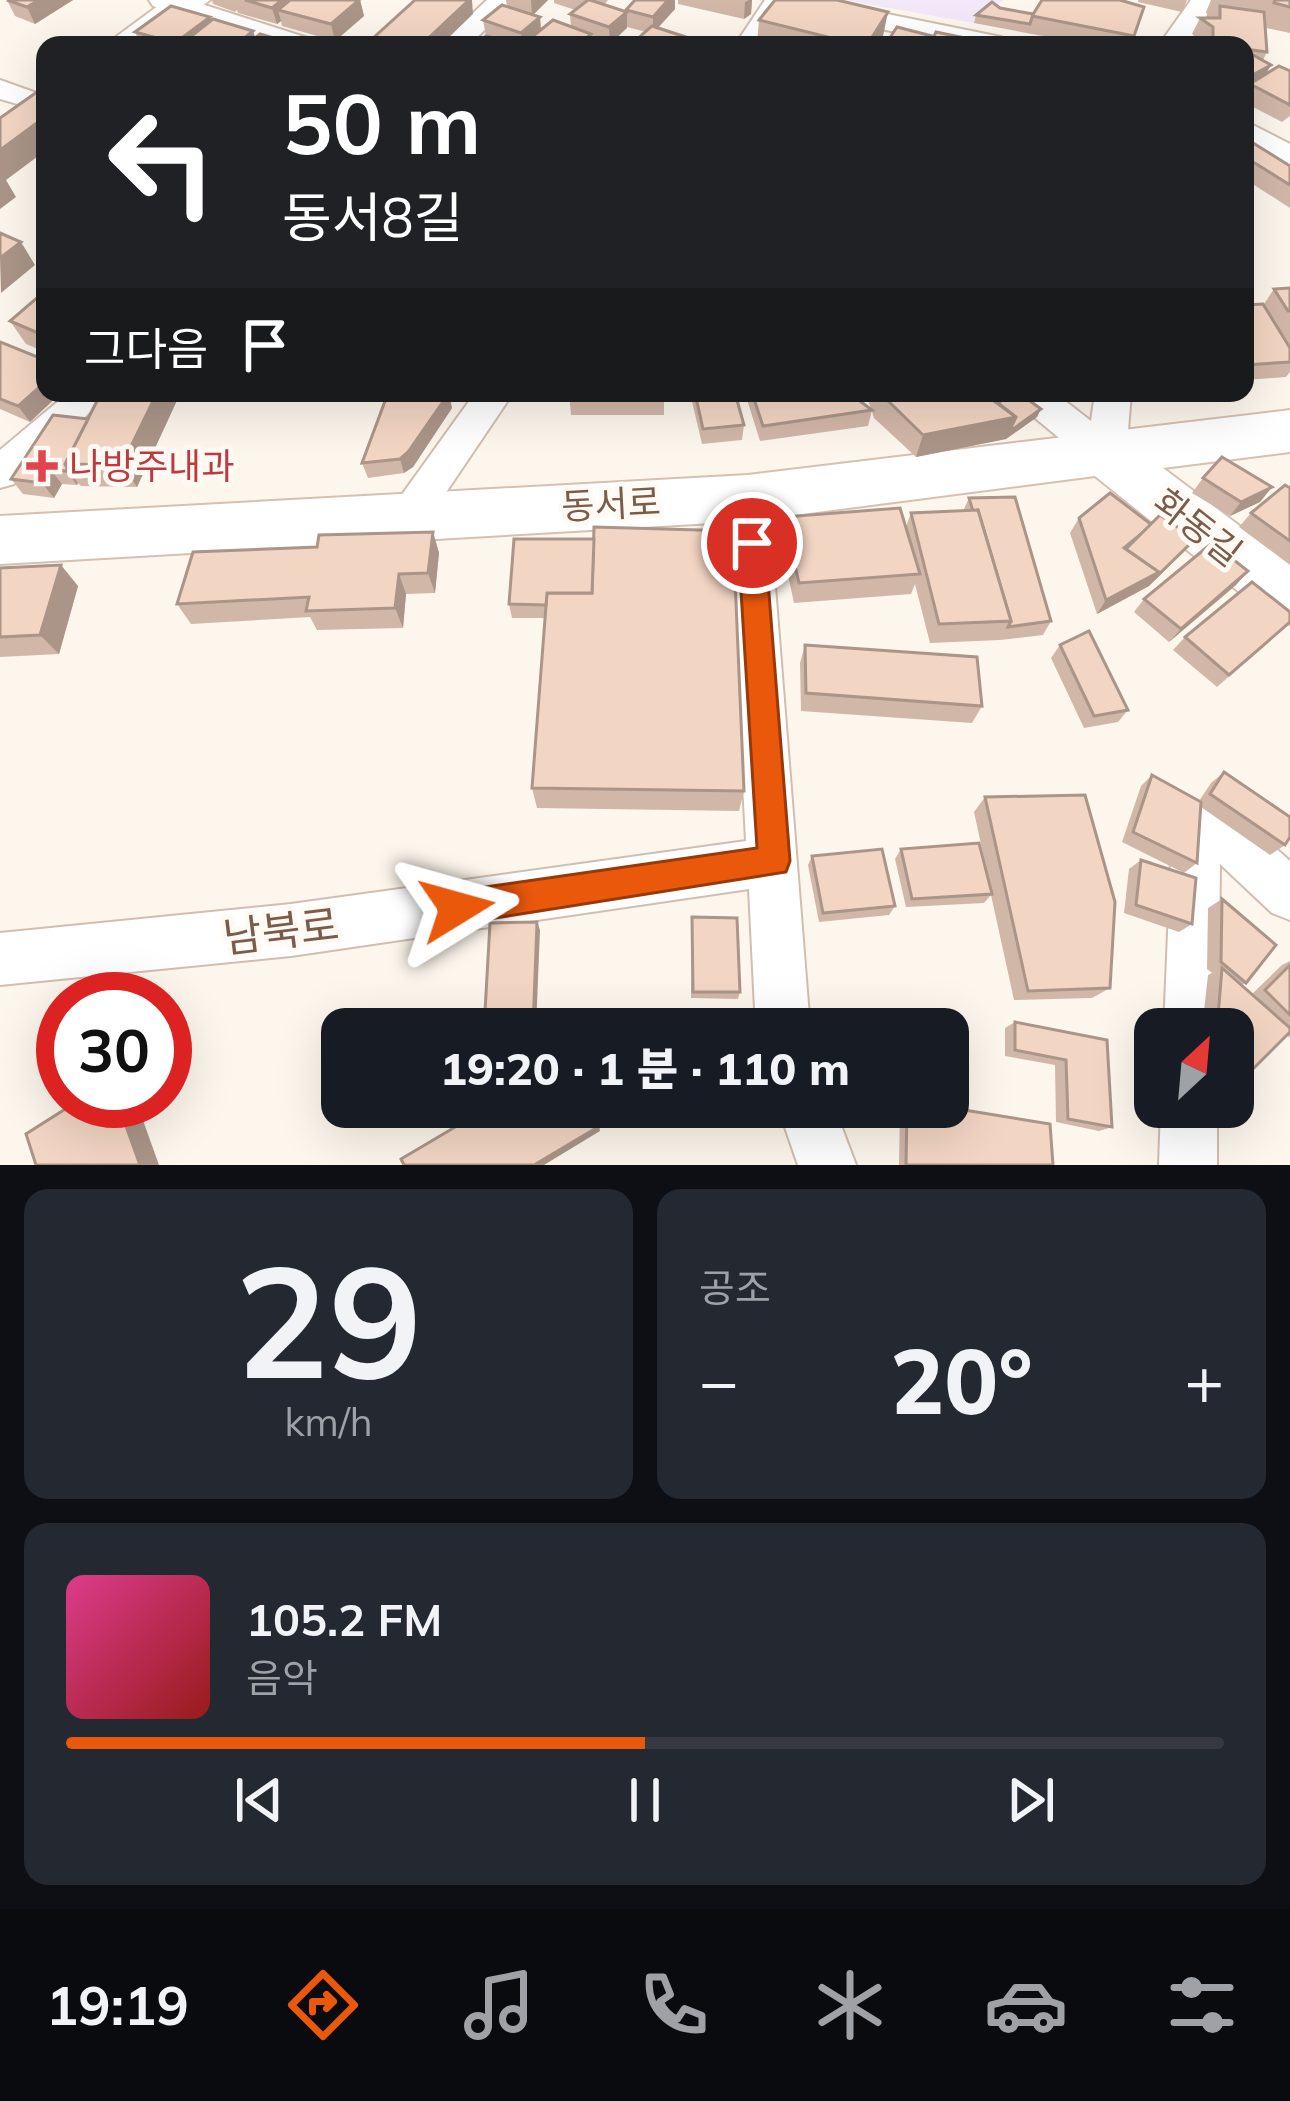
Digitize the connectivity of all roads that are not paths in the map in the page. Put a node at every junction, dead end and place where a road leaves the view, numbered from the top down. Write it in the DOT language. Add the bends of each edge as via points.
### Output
graph roads {
  1 [pos="779,0"];
  2 [pos="1204,0"];
  3 [pos="178,2"];
  4 [pos="495,7"];
  5 [pos="525,24"];
  6 [pos="136,36"];
  7 [pos="276,36"];
  8 [pos="462,36"];
  9 [pos="755,36"];
  10 [pos="957,36"];
  11 [pos="1179,36"];
  12 [pos="28,98"];
  13 [pos="0,131"];
  14 [pos="1254,135"];
  15 [pos="1290,157"];
  16 [pos="82,402"];
  17 [pos="489,402"];
  18 [pos="1041,402"];
  19 [pos="1112,402"];
  20 [pos="1290,431"];
  21 [pos="1107,455"];
  22 [pos="0,473"];
  23 [pos="748,498"];
  24 [pos="410,514"];
  25 [pos="0,540"];
  26 [pos="1290,598"];
  27 [pos="774,861"];
  28 [pos="1290,895"];
  29 [pos="0,959"];
  30 [pos="782,1008"];
  31 [pos="1192,1008"];
  32 [pos="814,1128"];
  33 [pos="1189,1128"];
  34 [pos="827,1165"];
  35 [pos="1188,1165"];
  1 -- 9 [label="street"];
  1 -- 10 [label="street"];
  2 -- 11 [label="street"];
  3 -- 6 [label="main road"];
  3 -- 7 [label="street"];
  4 -- 5 [label="street"];
  4 -- 8 [label="street"];
  12 -- 13 [label="main road"];
  14 -- 15 [label="street"];
  16 -- 22 [label="street"];
  17 -- 24 [label="street"];
  18 -- 21 [label="street"];
  19 -- 21 [label="street"];
  20 -- 21 [label="main road, 동서로"];
  21 -- 23 [label="main road, 동서로"];
  21 -- 26 [label="main road, 화동길"];
  23 -- 24 [label="main road, 동서로"];
  23 -- 27 [label="street"];
  24 -- 25 [label="main road, 동서로"];
  27 -- 29 [label="street, 남북로" via="366,921"];
  27 -- 30 [label="street"];
  28 -- 31 [label="street" via="1213,825 1196,836"];
  32 -- 34 [label="street"];
  33 -- 35 [label="street"];
}
